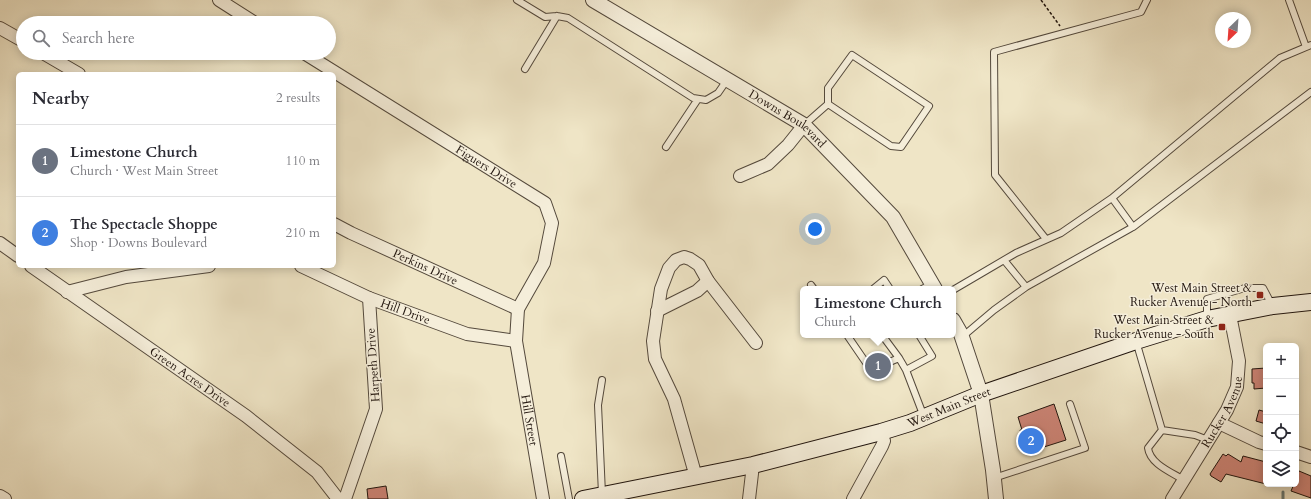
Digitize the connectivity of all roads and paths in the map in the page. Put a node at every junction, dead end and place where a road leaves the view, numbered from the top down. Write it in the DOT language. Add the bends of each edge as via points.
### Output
graph roads {
  1 [pos="219,0"];
  2 [pos="517,0"];
  3 [pos="593,0"];
  4 [pos="1041,0"];
  5 [pos="1147,0"];
  6 [pos="1289,0"];
  7 [pos="245,16"];
  8 [pos="557,16"];
  9 [pos="0,28"];
  10 [pos="1065,33"];
  11 [pos="16,38"];
  12 [pos="1308,46"];
  13 [pos="55,60"];
  14 [pos="315,60"];
  15 [pos="525,70"];
  16 [pos="75,72"];
  17 [pos="335,72"];
  18 [pos="336,73"];
  19 [pos="727,80"];
  20 [pos="1311,92"];
  21 [pos="698,99"];
  22 [pos="828,104"];
  23 [pos="804,125"];
  24 [pos="666,147"];
  25 [pos="740,176"];
  26 [pos="1112,198"];
  27 [pos="336,225"];
  28 [pos="1133,227"];
  29 [pos="1046,239"];
  30 [pos="0,243"];
  31 [pos="16,255"];
  32 [pos="1004,260"];
  33 [pos="34,268"];
  34 [pos="194,268"];
  35 [pos="305,268"];
  36 [pos="708,281"];
  37 [pos="877,286"];
  38 [pos="888,286"];
  39 [pos="929,286"];
  40 [pos="1026,287"];
  41 [pos="956,288"];
  42 [pos="67,292"];
  43 [pos="369,298"];
  44 [pos="1311,302"];
  45 [pos="1273,306"];
  46 [pos="518,309"];
  47 [pos="657,311"];
  48 [pos="1230,315"];
  49 [pos="1207,319"];
  50 [pos="956,326"];
  51 [pos="962,337"];
  52 [pos="849,338"];
  53 [pos="884,338"];
  54 [pos="921,338"];
  55 [pos="516,341"];
  56 [pos="1136,341"];
  57 [pos="756,343"];
  58 [pos="899,358"];
  59 [pos="906,370"];
  60 [pos="602,380"];
  61 [pos="981,394"];
  62 [pos="1070,404"];
  63 [pos="924,417"];
  64 [pos="1219,423"];
  65 [pos="1162,430"];
  66 [pos="881,432"];
  67 [pos="1208,440"];
  68 [pos="1263,443"];
  69 [pos="1299,453"];
  70 [pos="561,456"];
  71 [pos="1311,457"];
  72 [pos="753,465"];
  73 [pos="696,477"];
  74 [pos="994,478"];
  75 [pos="1184,480"];
  76 [pos="0,496"];
  77 [pos="604,497"];
  78 [pos="5,499"];
  79 [pos="338,499"];
  80 [pos="345,499"];
  81 [pos="543,499"];
  82 [pos="569,499"];
  83 [pos="583,499"];
  84 [pos="749,499"];
  85 [pos="853,499"];
  86 [pos="996,499"];
  87 [pos="1172,499"];
  1 -- 7 [label="street"];
  2 -- 8 [label="lane" via="545,17"];
  3 -- 19 [label="street, Downs Boulevard"];
  4 -- 10 [label="path"];
  5 -- 10 [label="lane" via="1141,12"];
  6 -- 12 [label="lane"];
  8 -- 15 [label="lane"];
  8 -- 21 [label="lane" via="568,18 692,98"];
  9 -- 11 [label="street"];
  10 -- 29 [label="lane" via="994,52 995,175"];
  12 -- 26 [label="lane" via="1280,58"];
  13 -- 16 [label="street"];
  14 -- 17 [label="street, Figuers Drive"];
  18 -- 46 [label="street, Figuers Drive" via="545,203 552,222 544,263"];
  19 -- 21 [label="lane" via="718,94 706,100"];
  19 -- 23 [label="street, Downs Boulevard"];
  20 -- 28 [label="lane"];
  21 -- 24 [label="lane"];
  22 -- 22 [label="lane" via="891,146 900,147 929,106 852,55 828,88"];
  22 -- 23 [label="lane"];
  23 -- 25 [label="street" via="768,164"];
  23 -- 39 [label="street, Downs Boulevard" via="893,217"];
  26 -- 28 [label="lane"];
  26 -- 29 [label="lane" via="1061,233"];
  27 -- 46 [label="street, Perkins Drive"];
  28 -- 40 [label="lane"];
  29 -- 32 [label="lane"];
  30 -- 31 [label="street"];
  32 -- 40 [label="lane"];
  32 -- 41 [label="lane"];
  33 -- 42 [label="street, Green Acres Drive"];
  34 -- 42 [label="street" via="126,277"];
  35 -- 43 [label="street, Hill Drive"];
  36 -- 47 [label="street" via="697,291"];
  36 -- 47 [label="street" via="699,265 690,259 684,257 676,260 669,268 661,289"];
  36 -- 57 [label="street"];
  37 -- 38 [label="lane" via="884,280"];
  40 -- 51 [label="lane"];
  42 -- 79 [label="street, Green Acres Drive" via="246,416 317,472"];
  43 -- 55 [label="street, Hill Drive" via="467,334"];
  43 -- 80 [label="street, Harpeth Drive" via="376,410"];
  44 -- 45 [label="main road, West Main Street"];
  45 -- 48 [label="main road, West Main Street"];
  45 -- 49 [label="lane" via="1263,288 1245,288 1207,299"];
  46 -- 55 [label="street, Figuers Drive"];
  47 -- 73 [label="street" via="655,359 674,399"];
  48 -- 49 [label="main road, West Main Street"];
  48 -- 64 [label="street, Rucker Avenue" via="1239,361 1237,387"];
  49 -- 56 [label="main road, West Main Street"];
  50 -- 51 [label="street"];
  51 -- 61 [label="street"];
  52 -- 58 [label="lane" via="871,370"];
  53 -- 58 [label="lane"];
  54 -- 59 [label="lane" via="932,356"];
  55 -- 81 [label="street, Hill Street"];
  56 -- 61 [label="main road, West Main Street"];
  56 -- 65 [label="lane"];
  58 -- 59 [label="lane"];
  59 -- 63 [label="lane"];
  60 -- 77 [label="lane" via="598,404"];
  61 -- 63 [label="main road, West Main Street"];
  61 -- 74 [label="street"];
  62 -- 74 [label="lane" via="1084,448"];
  63 -- 66 [label="main road, West Main Street"];
  64 -- 67 [label="street, Rucker Avenue"];
  64 -- 68 [label="street"];
  65 -- 67 [label="lane" via="1195,435"];
  65 -- 75 [label="lane" via="1148,448 1149,454"];
  66 -- 72 [label="main road, West Main Street"];
  66 -- 85 [label="street" via="884,441 882,446"];
  67 -- 75 [label="street, Rucker Avenue"];
  69 -- 71 [label="street"];
  70 -- 82 [label="lane"];
  72 -- 73 [label="main road, West Main Street"];
  72 -- 84 [label="street"];
  73 -- 77 [label="main road, West Main Street"];
  74 -- 86 [label="street"];
  75 -- 87 [label="street, Rucker Avenue"];
  76 -- 78 [label="street"];
  77 -- 83 [label="main road, West Main Street"];
}
